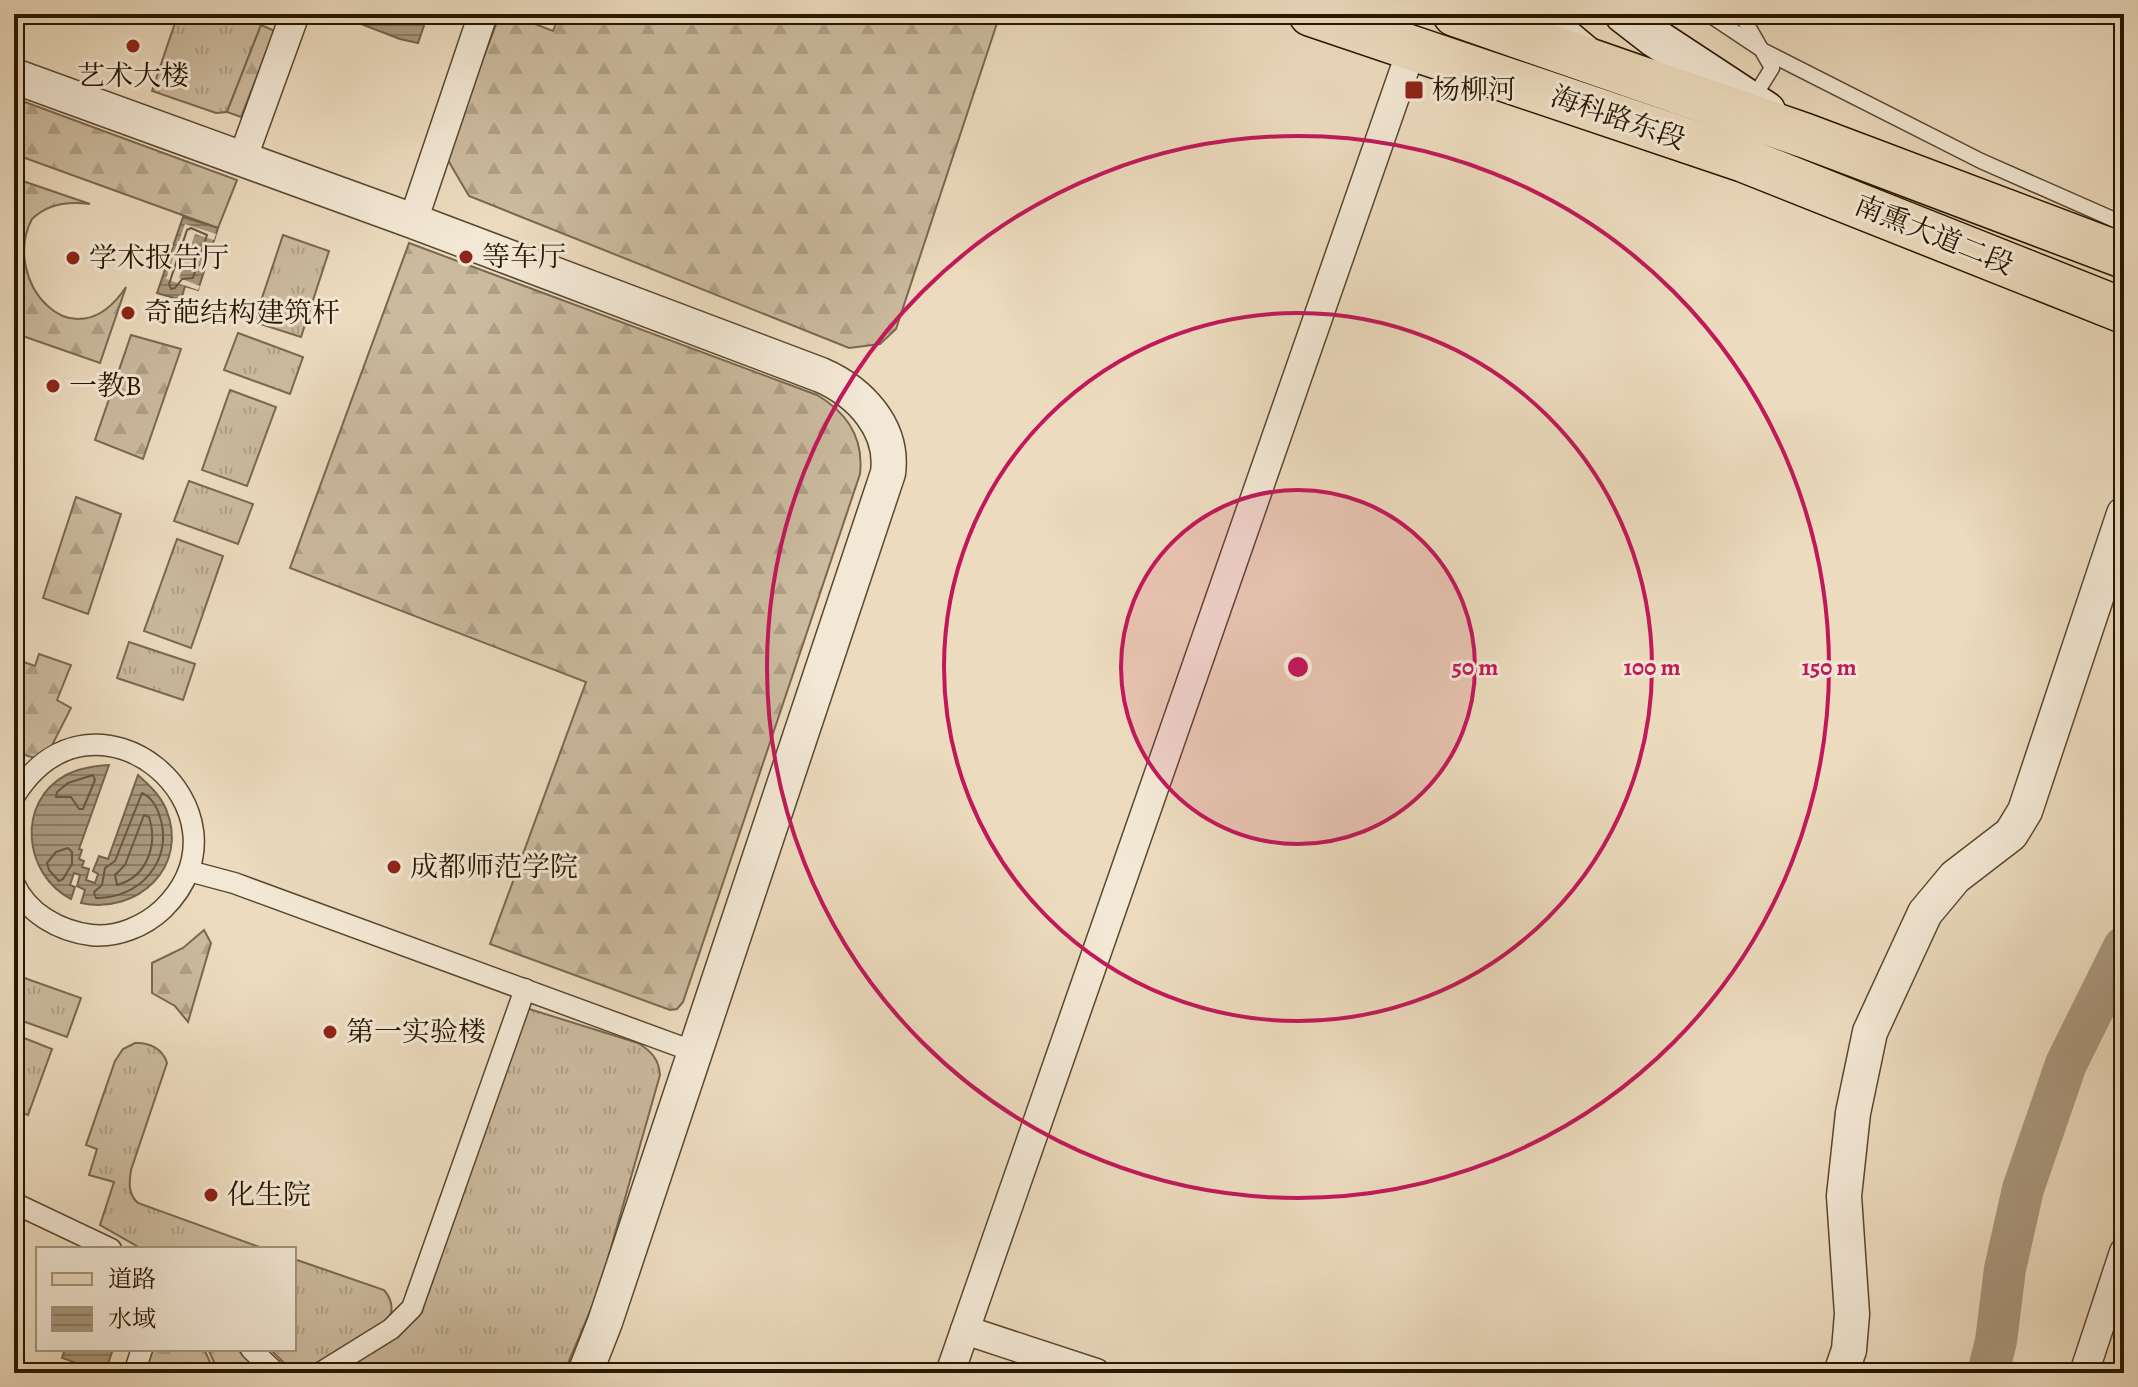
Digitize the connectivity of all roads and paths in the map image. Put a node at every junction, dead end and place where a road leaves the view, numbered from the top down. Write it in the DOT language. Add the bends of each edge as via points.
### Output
graph roads {
  1 [pos="295,14"];
  2 [pos="483,14"];
  3 [pos="1311,14"];
  4 [pos="1455,14"];
  5 [pos="1536,14"];
  6 [pos="1624,14"];
  7 [pos="1708,14"];
  8 [pos="1741,14"];
  9 [pos="1412,48"];
  10 [pos="1762,50"];
  11 [pos="1591,60"];
  12 [pos="14,76"];
  13 [pos="1751,101"];
  14 [pos="1806,136"];
  15 [pos="242,160"];
  16 [pos="1744,160"];
  17 [pos="413,221"];
  18 [pos="2124,224"];
  19 [pos="2124,256"];
  20 [pos="2124,311"];
  21 [pos="2124,514"];
  22 [pos="14,797"];
  23 [pos="189,871"];
  24 [pos="14,883"];
  25 [pos="525,989"];
  26 [pos="695,1052"];
  27 [pos="14,1203"];
  28 [pos="107,1247"];
  29 [pos="2124,1252"];
  30 [pos="965,1330"];
  31 [pos="141,1351"];
  32 [pos="253,1351"];
  33 [pos="134,1373"];
  34 [pos="276,1373"];
  35 [pos="320,1373"];
  36 [pos="585,1373"];
  37 [pos="950,1373"];
  38 [pos="1096,1373"];
  39 [pos="1841,1373"];
  40 [pos="2084,1373"];
  1 -- 15 [label="street"];
  2 -- 17 [label="street"];
  3 -- 9 [label="main road, 海科路东段"];
  4 -- 11 [label="main road, 海科路东段"];
  5 -- 11 [label="main road"];
  6 -- 13 [label="main road"];
  7 -- 10 [label="lane"];
  8 -- 10 [label="lane"];
  9 -- 16 [label="main road, 海科路东段"];
  9 -- 30 [label="street"];
  10 -- 13 [label="lane" via="1772,68"];
  10 -- 18 [label="lane" via="1981,161"];
  11 -- 14 [label="main road, 海科路东段"];
  11 -- 16 [label="main road"];
  12 -- 15 [label="street"];
  13 -- 14 [label="main road"];
  14 -- 19 [label="main road, 南熏大道二段"];
  15 -- 17 [label="street"];
  16 -- 20 [label="main road, 南熏大道二段"];
  17 -- 26 [label="street" via="837,382 859,398 884,437 888,473"];
  21 -- 39 [label="street" via="2025,811 2011,834 1955,877 1925,913 1870,1032 1853,1113 1844,1196 1852,1314"];
  22 -- 23 [label="street" via="26,777 51,757 82,746 114,746 145,757 170,778 187,806 193,838"];
  23 -- 24 [label="street" via="174,898 153,919 125,932 95,936 65,930 38,914"];
  23 -- 25 [label="street"];
  25 -- 26 [label="street"];
  25 -- 35 [label="street" via="412,1308 391,1329"];
  26 -- 36 [label="street"];
  27 -- 28 [label="street"];
  29 -- 40 [label="street"];
  30 -- 37 [label="street"];
  30 -- 38 [label="street"];
  31 -- 33 [label="street"];
  32 -- 34 [label="street"];
}
